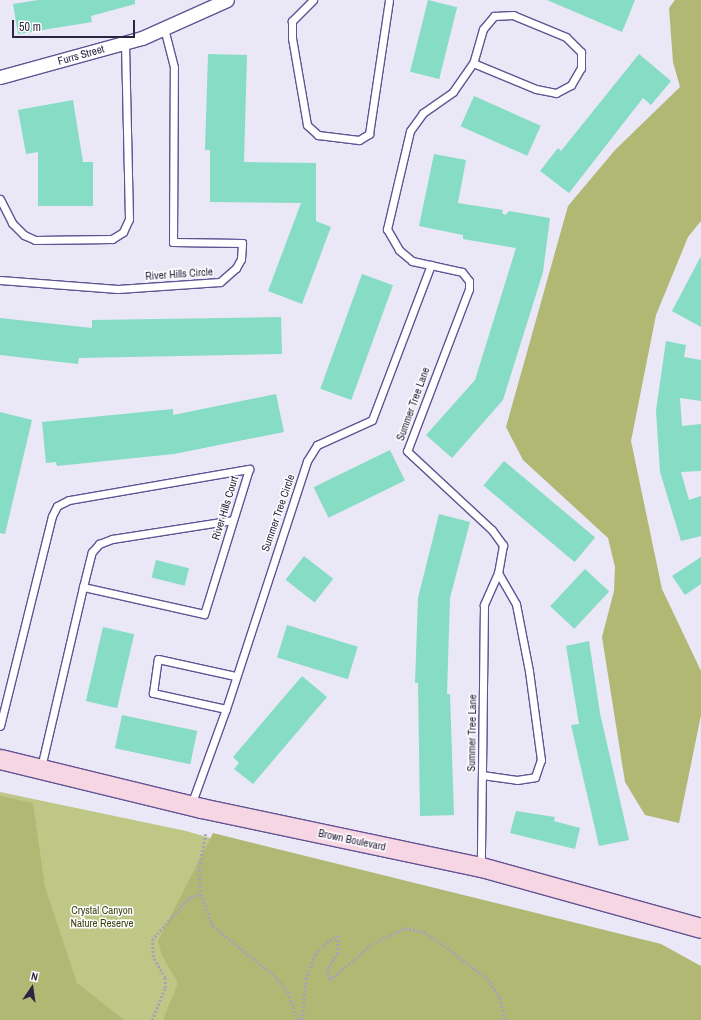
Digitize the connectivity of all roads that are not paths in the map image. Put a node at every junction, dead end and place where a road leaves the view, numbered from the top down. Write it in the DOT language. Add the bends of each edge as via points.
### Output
graph roads {
  1 [pos="227,0"];
  2 [pos="313,0"];
  3 [pos="389,0"];
  4 [pos="164,28"];
  5 [pos="125,42"];
  6 [pos="473,63"];
  7 [pos="0,77"];
  8 [pos="0,199"];
  9 [pos="432,265"];
  10 [pos="0,280"];
  11 [pos="233,520"];
  12 [pos="498,573"];
  13 [pos="83,587"];
  14 [pos="235,676"];
  15 [pos="226,709"];
  16 [pos="0,726"];
  17 [pos="0,760"];
  18 [pos="40,770"];
  19 [pos="482,775"];
  20 [pos="191,806"];
  21 [pos="481,867"];
  22 [pos="701,928"];
  1 -- 4 [label="street, Furrs Street"];
  2 -- 3 [label="lane" via="292,21 292,38 308,125 318,134 359,140 369,134"];
  4 -- 5 [label="street, Furrs Street"];
  4 -- 10 [label="lane, River Hills Circle" via="174,68 173,242 242,243 241,259 236,268 220,282 118,289"];
  5 -- 7 [label="street, Furrs Street"];
  5 -- 8 [label="lane" via="128,219 124,232 112,239 35,240 24,235 12,224"];
  6 -- 6 [label="lane, Summer Tree Lane" via="536,89 556,93 571,85 581,68 581,52 566,37 513,15 494,16 483,29"];
  6 -- 9 [label="lane, Summer Tree Lane" via="453,92 423,113 410,131 387,229 399,250 412,261"];
  9 -- 12 [label="lane, Summer Tree Lane" via="462,272 469,281 469,289 407,451 492,530 503,546"];
  9 -- 14 [label="lane, Summer Tree Circle" via="372,420 317,445 307,460"];
  11 -- 13 [label="lane" via="112,539 99,544 92,552"];
  11 -- 13 [label="lane, River Hills Court" via="204,614"];
  11 -- 16 [label="lane, River Hills Court" via="249,469 69,500 57,506 52,516"];
  12 -- 19 [label="lane, Summer Tree Lane" via="484,604"];
  12 -- 19 [label="lane" via="516,604 530,671 541,760 535,778 517,780"];
  13 -- 18 [label="lane"];
  14 -- 15 [label="lane, Summer Tree Circle"];
  14 -- 15 [label="lane" via="158,659 153,693"];
  15 -- 20 [label="lane, Summer Tree Circle"];
  17 -- 18 [label="street, Brown Boulevard"];
  18 -- 20 [label="street, Brown Boulevard"];
  19 -- 21 [label="lane, Summer Tree Lane"];
  20 -- 21 [label="street, Brown Boulevard"];
  21 -- 22 [label="street, Brown Boulevard"];
}
